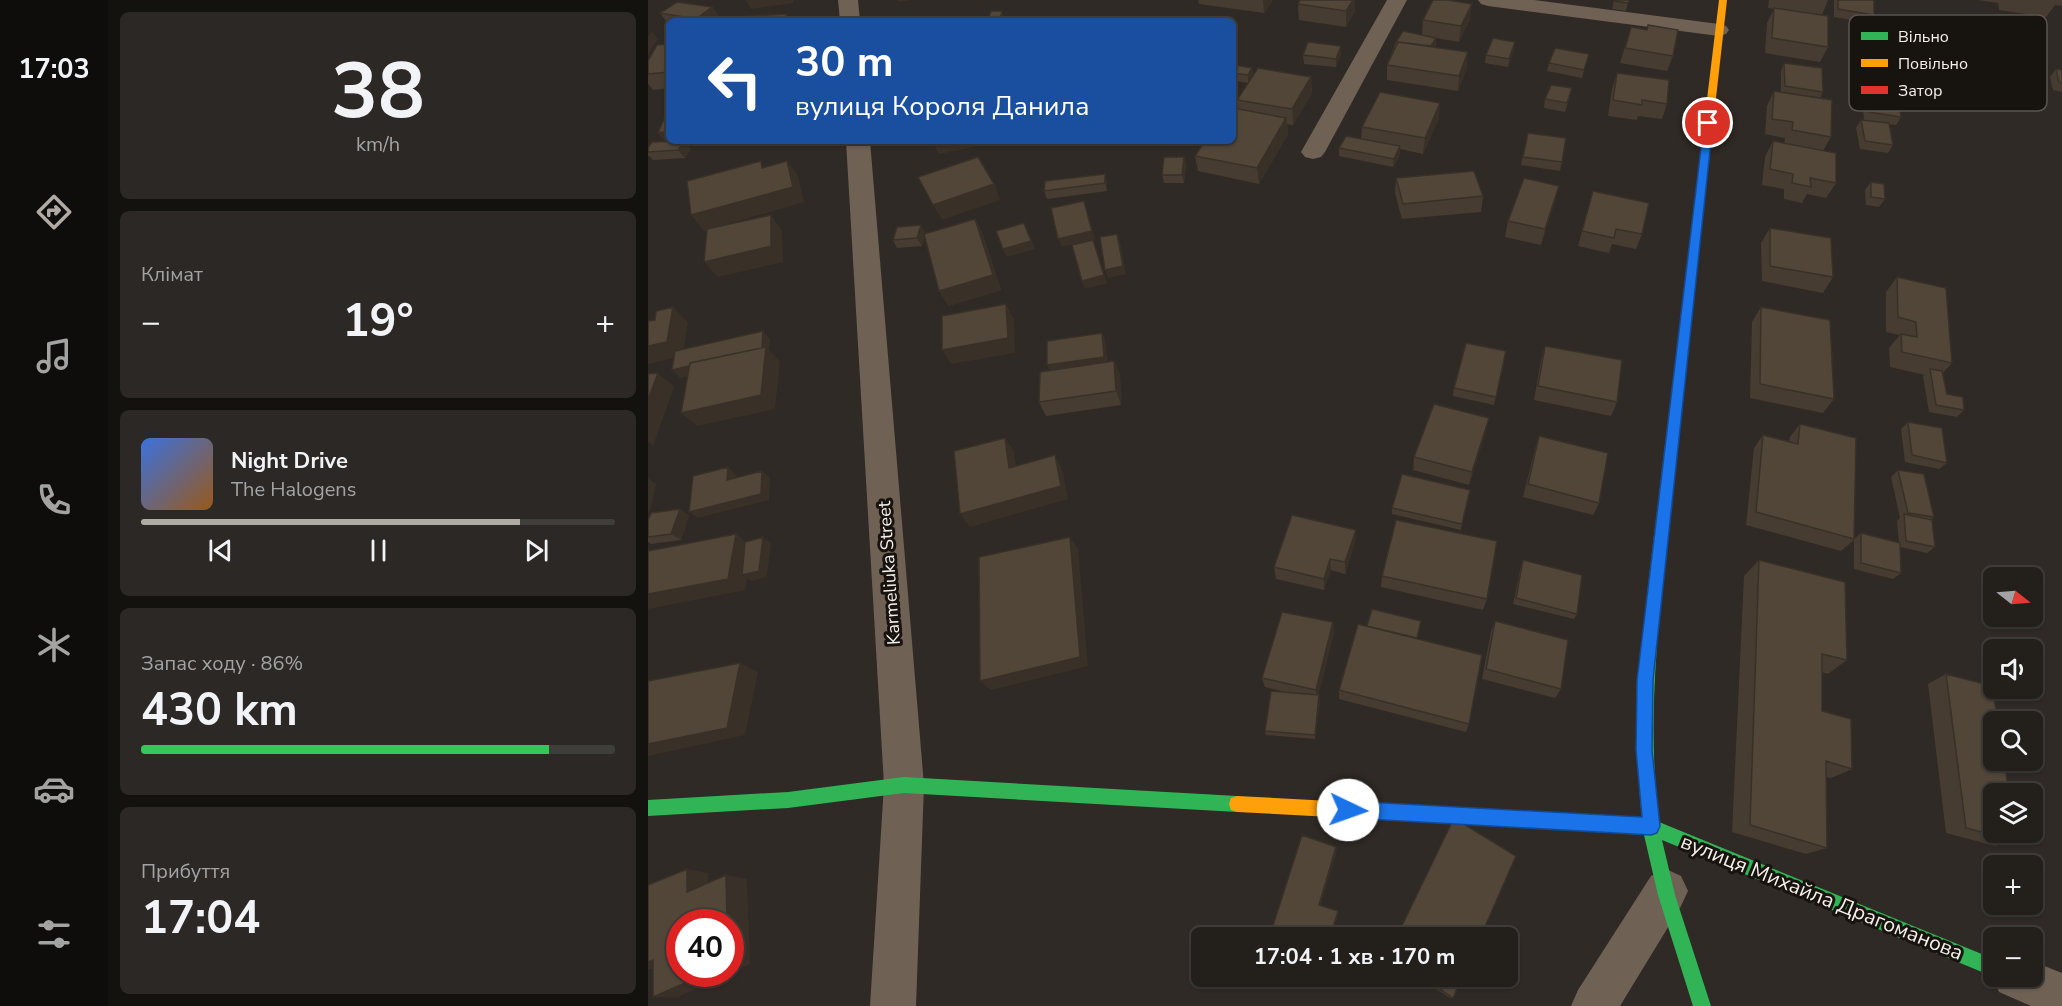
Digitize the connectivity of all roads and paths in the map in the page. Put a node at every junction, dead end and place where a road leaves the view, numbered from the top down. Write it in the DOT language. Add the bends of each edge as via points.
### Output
graph roads {
  1 [pos="848,0"];
  2 [pos="1397,0"];
  3 [pos="1488,0"];
  4 [pos="1723,0"];
  5 [pos="850,18"];
  6 [pos="1719,30"];
  7 [pos="858,144"];
  8 [pos="1312,152"];
  9 [pos="904,785"];
  10 [pos="648,808"];
  11 [pos="1651,826"];
  12 [pos="1666,891"];
  13 [pos="1983,963"];
  14 [pos="2040,987"];
  15 [pos="2062,996"];
  16 [pos="893,1006"];
  17 [pos="1594,1006"];
  18 [pos="1702,1006"];
  1 -- 5 [label="street"];
  2 -- 8 [label="street"];
  3 -- 6 [label="street"];
  4 -- 6 [label="main road"];
  6 -- 11 [label="main road" via="1645,680 1644,750"];
  7 -- 9 [label="street, Karmeliuka Street"];
  9 -- 10 [label="main road, вулиця Михайла Драгоманова" via="788,800"];
  9 -- 11 [label="main road, вулиця Михайла Драгоманова"];
  9 -- 16 [label="street, Karmeliuka Street"];
  11 -- 12 [label="main road"];
  11 -- 13 [label="main road, вулиця Михайла Драгоманова"];
  12 -- 17 [label="street"];
  12 -- 18 [label="main road"];
  14 -- 15 [label="street"];
}
